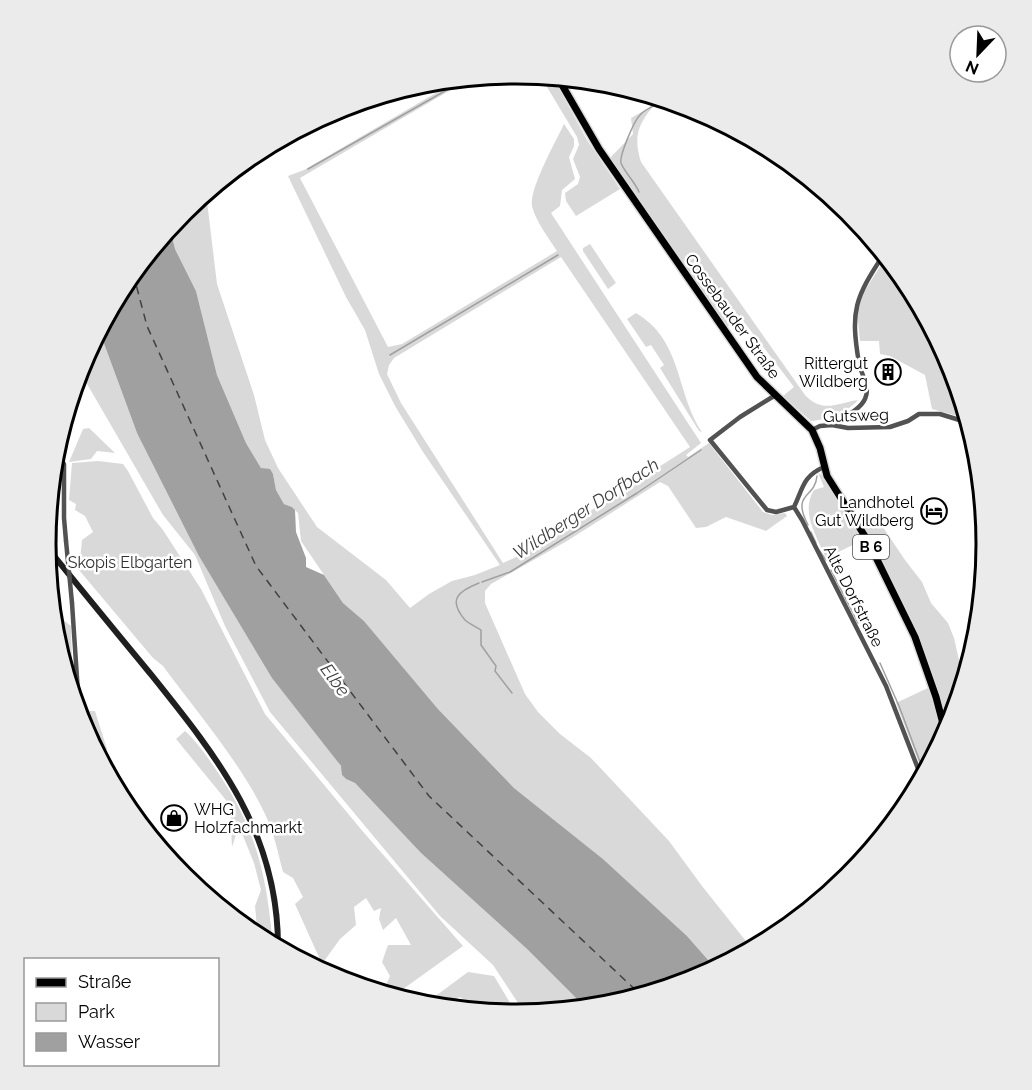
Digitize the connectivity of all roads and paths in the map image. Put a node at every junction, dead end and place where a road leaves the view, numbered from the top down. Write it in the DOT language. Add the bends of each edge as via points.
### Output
graph roads {
  1 [pos="563,87"];
  2 [pos="879,262"];
  3 [pos="774,396"];
  4 [pos="959,420"];
  5 [pos="832,425"];
  6 [pos="812,430"];
  7 [pos="64,464"];
  8 [pos="824,467"];
  9 [pos="794,507"];
  10 [pos="56,559"];
  11 [pos="77,685"];
  12 [pos="942,719"];
  13 [pos="918,769"];
  14 [pos="278,939"];
  1 -- 3 [label="main road, Cossebauder Straße / B 6" via="599,149"];
  2 -- 5 [label="street" via="855,309 859,365 867,386 866,395 859,406"];
  3 -- 6 [label="main road, Cossebauder Straße / B 6"];
  3 -- 9 [label="street" via="710,440 767,510"];
  4 -- 5 [label="street, Gutsweg" via="940,414 919,414 890,427"];
  5 -- 6 [label="street, Gutsweg"];
  6 -- 8 [label="main road, Cossebauder Straße / B 6"];
  7 -- 11 [label="street, bridge" via="64,518"];
  8 -- 9 [label="street" via="804,481"];
  8 -- 12 [label="main road, Cossebauder Straße / B 6" via="868,541 915,637"];
  9 -- 13 [label="street, Alte Dorfstraße" via="886,686"];
  10 -- 14 [label="main road" via="198,733 240,796 263,850 274,891"];
}
